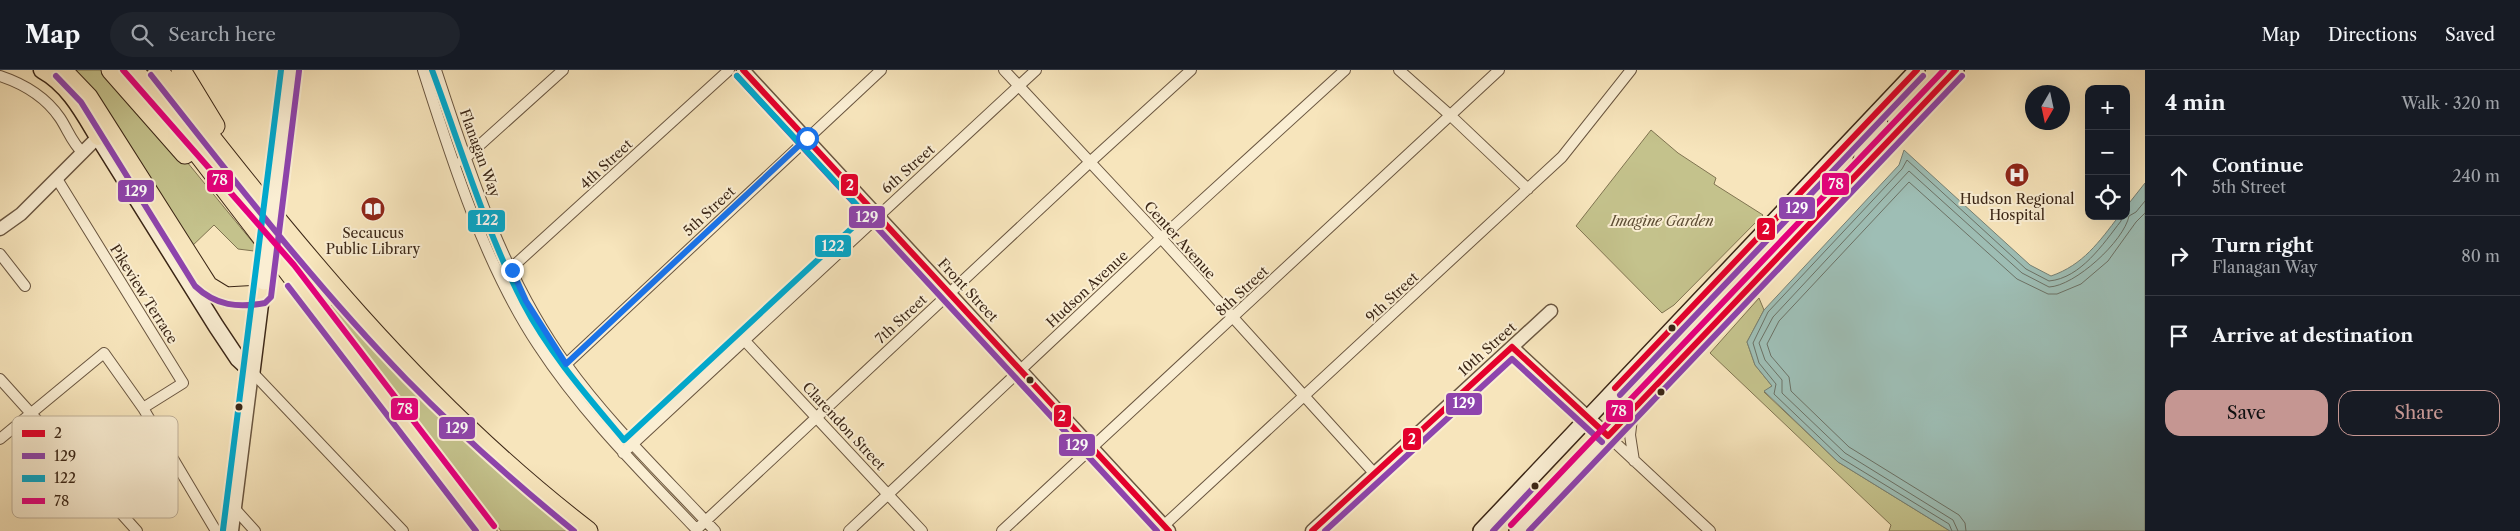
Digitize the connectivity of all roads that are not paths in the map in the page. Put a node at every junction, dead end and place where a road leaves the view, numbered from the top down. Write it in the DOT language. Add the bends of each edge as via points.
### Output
graph roads {
  1 [pos="42,70"];
  2 [pos="62,70"];
  3 [pos="111,70"];
  4 [pos="134,70"];
  5 [pos="158,70"];
  6 [pos="181,70"];
  7 [pos="290,70"];
  8 [pos="423,70"];
  9 [pos="436,70"];
  10 [pos="563,70"];
  11 [pos="729,70"];
  12 [pos="744,70"];
  13 [pos="881,70"];
  14 [pos="1004,70"];
  15 [pos="1036,70"];
  16 [pos="1191,70"];
  17 [pos="1345,70"];
  18 [pos="1399,70"];
  19 [pos="1499,70"];
  20 [pos="1631,70"];
  21 [pos="1917,70"];
  22 [pos="1956,70"];
  23 [pos="0,76"];
  24 [pos="1019,85"];
  25 [pos="447,104"];
  26 [pos="436,108"];
  27 [pos="1877,112"];
  28 [pos="1451,116"];
  29 [pos="98,137"];
  30 [pos="807,138"];
  31 [pos="83,153"];
  32 [pos="467,159"];
  33 [pos="1090,162"];
  34 [pos="456,164"];
  35 [pos="1860,170"];
  36 [pos="57,179"];
  37 [pos="249,183"];
  38 [pos="1528,189"];
  39 [pos="878,215"];
  40 [pos="0,229"];
  41 [pos="1161,238"];
  42 [pos="0,254"];
  43 [pos="286,270"];
  44 [pos="512,270"];
  45 [pos="499,275"];
  46 [pos="25,286"];
  47 [pos="263,289"];
  48 [pos="950,292"];
  49 [pos="1551,311"];
  50 [pos="1232,319"];
  51 [pos="537,320"];
  52 [pos="526,326"];
  53 [pos="745,341"];
  54 [pos="1512,347"];
  55 [pos="566,364"];
  56 [pos="1022,370"];
  57 [pos="252,372"];
  58 [pos="557,372"];
  59 [pos="0,379"];
  60 [pos="1304,397"];
  61 [pos="596,402"];
  62 [pos="144,408"];
  63 [pos="1633,409"];
  64 [pos="587,411"];
  65 [pos="30,413"];
  66 [pos="27,416"];
  67 [pos="33,416"];
  68 [pos="149,416"];
  69 [pos="817,416"];
  70 [pos="1588,417"];
  71 [pos="12,429"];
  72 [pos="1608,436"];
  73 [pos="0,439"];
  74 [pos="635,444"];
  75 [pos="1092,449"];
  76 [pos="623,453"];
  77 [pos="1634,461"];
  78 [pos="178,466"];
  79 [pos="1374,473"];
  80 [pos="670,482"];
  81 [pos="660,490"];
  82 [pos="888,495"];
  83 [pos="235,509"];
  84 [pos="125,518"];
  85 [pos="706,521"];
  86 [pos="1163,529"];
  87 [pos="698,530"];
  88 [pos="137,531"];
  89 [pos="216,531"];
  90 [pos="232,531"];
  91 [pos="255,531"];
  92 [pos="403,531"];
  93 [pos="487,531"];
  94 [pos="588,531"];
  95 [pos="715,531"];
  96 [pos="849,531"];
  97 [pos="922,531"];
  98 [pos="1002,531"];
  99 [pos="1312,531"];
  100 [pos="1481,531"];
  101 [pos="1516,531"];
  102 [pos="1710,531"];
  1 -- 29 [label="main road" via="65,88"];
  2 -- 47 [label="highway" via="88,97 208,286 226,297"];
  3 -- 43 [label="highway"];
  4 -- 43 [label="highway"];
  5 -- 37 [label="highway"];
  6 -- 37 [label="highway"];
  7 -- 47 [label="main road, bridge"];
  8 -- 26 [label="street, Flanagan Way"];
  9 -- 25 [label="street, Flanagan Way"];
  10 -- 32 [label="street"];
  11 -- 44 [label="street, 4th Street"];
  12 -- 30 [label="street, Front Street"];
  13 -- 30 [label="street, 5th Street"];
  14 -- 24 [label="street, Center Avenue"];
  15 -- 24 [label="street, 6th Street"];
  16 -- 33 [label="street, 7th Street"];
  17 -- 41 [label="street, Hudson Avenue"];
  18 -- 28 [label="street"];
  19 -- 28 [label="street, 8th Street"];
  20 -- 38 [label="street, 9th Street" via="1570,148"];
  21 -- 27 [label="main road"];
  22 -- 35 [label="main road"];
  23 -- 31 [label="street" via="22,84 46,102"];
  24 -- 33 [label="street, Center Avenue"];
  24 -- 39 [label="street, 6th Street"];
  25 -- 26 [label="street"];
  25 -- 32 [label="street, Flanagan Way"];
  26 -- 34 [label="street, Flanagan Way"];
  27 -- 35 [label="main road" via="1880,125 1862,155"];
  27 -- 70 [label="main road"];
  28 -- 38 [label="street"];
  28 -- 50 [label="street, 8th Street"];
  29 -- 31 [label="street"];
  29 -- 57 [label="main road" via="216,326 238,359"];
  30 -- 39 [label="street, Front Street"];
  30 -- 55 [label="street, 5th Street"];
  31 -- 36 [label="street"];
  32 -- 34 [label="street"];
  32 -- 44 [label="street, Flanagan Way"];
  33 -- 41 [label="street, Center Avenue"];
  33 -- 48 [label="street, 7th Street"];
  34 -- 45 [label="street, Flanagan Way"];
  35 -- 63 [label="main road"];
  36 -- 40 [label="street" via="21,214"];
  36 -- 62 [label="street, Pikeview Terrace" via="183,383"];
  37 -- 94 [label="highway" via="346,302 407,369 490,449"];
  38 -- 60 [label="street, 9th Street"];
  39 -- 48 [label="street, Front Street"];
  39 -- 53 [label="street, 6th Street"];
  41 -- 50 [label="street, Center Avenue"];
  41 -- 56 [label="street, Hudson Avenue"];
  42 -- 46 [label="street"];
  43 -- 93 [label="highway"];
  44 -- 45 [label="street, 4th Street"];
  44 -- 51 [label="street, Flanagan Way"];
  45 -- 52 [label="street, Flanagan Way"];
  47 -- 57 [label="main road"];
  48 -- 56 [label="street, Front Street"];
  48 -- 69 [label="street, 7th Street"];
  49 -- 54 [label="street, 10th Street"];
  50 -- 60 [label="street, Center Avenue"];
  50 -- 75 [label="street, 8th Street"];
  51 -- 52 [label="street"];
  51 -- 55 [label="street, Flanagan Way"];
  52 -- 58 [label="street, Flanagan Way"];
  53 -- 69 [label="street, Clarendon Street"];
  53 -- 74 [label="street, 6th Street"];
  54 -- 70 [label="street"];
  54 -- 79 [label="street, 10th Street"];
  55 -- 58 [label="street, 5th Street"];
  55 -- 61 [label="street, Flanagan Way"];
  56 -- 75 [label="street, Front Street"];
  56 -- 82 [label="street, Hudson Avenue"];
  57 -- 83 [label="street"];
  57 -- 92 [label="street"];
  58 -- 64 [label="street, Flanagan Way"];
  59 -- 65 [label="street"];
  60 -- 79 [label="street, Center Avenue"];
  60 -- 86 [label="street, 9th Street"];
  61 -- 64 [label="street"];
  61 -- 74 [label="street, Flanagan Way"];
  62 -- 65 [label="street" via="104,353"];
  62 -- 68 [label="street"];
  63 -- 72 [label="main road"];
  63 -- 77 [label="street" via="1630,435"];
  64 -- 76 [label="street, Flanagan Way"];
  65 -- 66 [label="street"];
  65 -- 67 [label="street"];
  69 -- 82 [label="street, Clarendon Street"];
  69 -- 85 [label="street, 7th Street"];
  70 -- 72 [label="street"];
  70 -- 100 [label="main road"];
  71 -- 73 [label="street"];
  72 -- 77 [label="street"];
  72 -- 101 [label="main road"];
  74 -- 76 [label="street, 6th Street"];
  74 -- 80 [label="street, Flanagan Way"];
  75 -- 86 [label="street, Front Street"];
  75 -- 98 [label="street, 8th Street"];
  76 -- 81 [label="street, Flanagan Way"];
  77 -- 102 [label="street"];
  78 -- 89 [label="street"];
  79 -- 99 [label="street, 10th Street"];
  80 -- 81 [label="street"];
  80 -- 85 [label="street, Flanagan Way"];
  81 -- 87 [label="street, Flanagan Way"];
  82 -- 96 [label="street, Hudson Avenue"];
  82 -- 97 [label="street, Clarendon Street"];
  83 -- 90 [label="street"];
  83 -- 91 [label="street"];
  84 -- 88 [label="street"];
  85 -- 87 [label="street, 7th Street"];
  85 -- 95 [label="street, Flanagan Way"];
}
